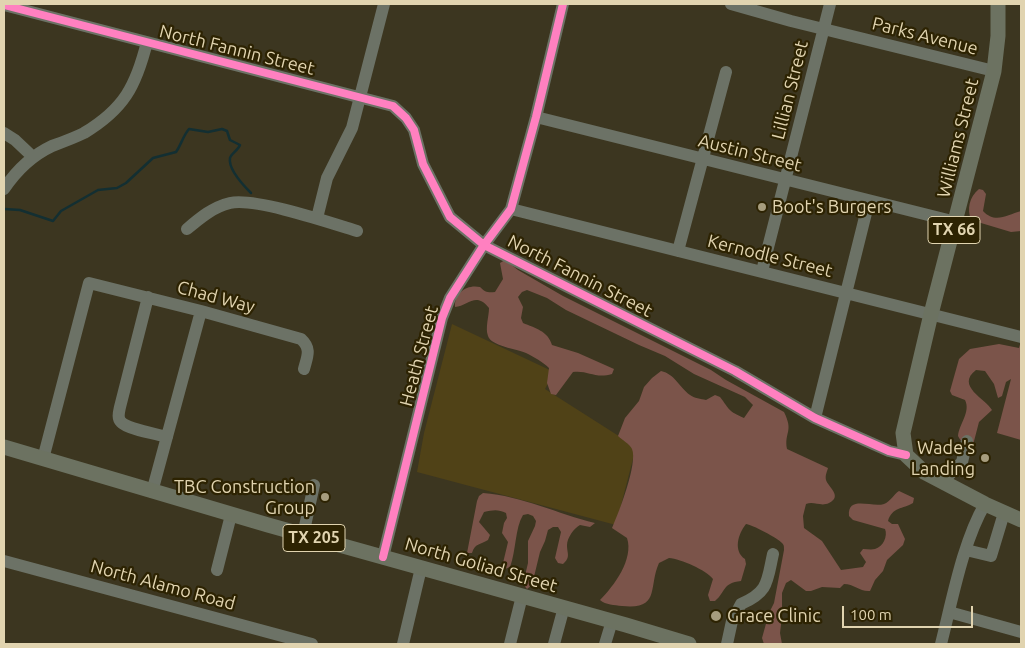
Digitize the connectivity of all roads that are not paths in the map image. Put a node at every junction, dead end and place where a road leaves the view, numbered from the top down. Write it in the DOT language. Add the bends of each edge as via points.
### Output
graph roads {
  1 [pos="384,4"];
  2 [pos="563,4"];
  3 [pos="731,4"];
  4 [pos="830,4"];
  5 [pos="998,4"];
  6 [pos="4,5"];
  7 [pos="824,29"];
  8 [pos="147,42"];
  9 [pos="994,71"];
  10 [pos="726,72"];
  11 [pos="361,97"];
  12 [pos="536,118"];
  13 [pos="4,133"];
  14 [pos="33,157"];
  15 [pos="703,159"];
  16 [pos="785,180"];
  17 [pos="4,189"];
  18 [pos="869,201"];
  19 [pos="511,209"];
  20 [pos="317,218"];
  21 [pos="956,222"];
  22 [pos="187,229"];
  23 [pos="357,231"];
  24 [pos="484,245"];
  25 [pos="678,251"];
  26 [pos="762,272"];
  27 [pos="846,294"];
  28 [pos="148,298"];
  29 [pos="201,311"];
  30 [pos="931,314"];
  31 [pos="1021,337"];
  32 [pos="304,369"];
  33 [pos="815,418"];
  34 [pos="167,437"];
  35 [pos="967,442"];
  36 [pos="4,447"];
  37 [pos="906,455"];
  38 [pos="44,459"];
  39 [pos="942,482"];
  40 [pos="314,485"];
  41 [pos="152,492"];
  42 [pos="985,504"];
  43 [pos="1004,512"];
  44 [pos="231,515"];
  45 [pos="1021,520"];
  46 [pos="303,535"];
  47 [pos="966,550"];
  48 [pos="773,554"];
  49 [pos="383,557"];
  50 [pos="4,561"];
  51 [pos="421,568"];
  52 [pos="217,570"];
  53 [pos="522,596"];
  54 [pos="564,607"];
  55 [pos="949,612"];
  56 [pos="612,621"];
  57 [pos="1021,630"];
  58 [pos="312,644"];
  59 [pos="403,644"];
  60 [pos="510,644"];
  61 [pos="554,644"];
  62 [pos="605,644"];
  63 [pos="689,644"];
  64 [pos="727,644"];
  65 [pos="941,644"];
  66 [pos="1017,644"];
  1 -- 11 [label="street"];
  2 -- 12 [label="street, Heath Street"];
  3 -- 7 [label="street, Parks Avenue"];
  4 -- 7 [label="street, Lillian Street"];
  5 -- 9 [label="main road, Williams Street / TX 66"];
  6 -- 8 [label="street, North Fannin Street"];
  7 -- 9 [label="street, Parks Avenue"];
  7 -- 16 [label="street, Lillian Street"];
  8 -- 11 [label="street, North Fannin Street"];
  8 -- 14 [label="street" via="136,80 111,114 84,132"];
  9 -- 21 [label="main road, Williams Street / TX 66"];
  10 -- 15 [label="street"];
  11 -- 20 [label="street" via="348,136 327,178"];
  11 -- 24 [label="street, North Fannin Street" via="393,106 406,118 414,130 423,164 450,217"];
  12 -- 15 [label="street, Austin Street"];
  12 -- 19 [label="street, Heath Street"];
  13 -- 14 [label="street"];
  14 -- 17 [label="street"];
  15 -- 16 [label="street, Austin Street"];
  15 -- 25 [label="street"];
  16 -- 18 [label="street, Austin Street"];
  16 -- 26 [label="street, Lillian Street"];
  18 -- 21 [label="street, Austin Street"];
  18 -- 27 [label="street"];
  19 -- 24 [label="street, Heath Street"];
  19 -- 25 [label="street, Kernodle Street"];
  20 -- 22 [label="street" via="232,202 204,215"];
  20 -- 23 [label="street"];
  21 -- 30 [label="main road, Williams Street / TX 66"];
  24 -- 33 [label="street, North Fannin Street" via="735,371"];
  24 -- 49 [label="street, Heath Street" via="450,298 442,318"];
  25 -- 26 [label="street, Kernodle Street"];
  26 -- 27 [label="street, Kernodle Street"];
  27 -- 30 [label="street, Kernodle Street"];
  27 -- 33 [label="street"];
  28 -- 29 [label="street, Chad Way"];
  28 -- 34 [label="street" via="119,417 126,426"];
  28 -- 38 [label="street, Chad Way" via="89,283"];
  29 -- 32 [label="street, Chad Way" via="301,339 308,346"];
  29 -- 34 [label="street"];
  30 -- 31 [label="street, Kernodle Street"];
  30 -- 37 [label="main road, Williams Street / TX 66" via="903,433"];
  33 -- 37 [label="street, North Fannin Street" via="889,451"];
  34 -- 41 [label="street"];
  35 -- 39 [label="street" via="962,462"];
  36 -- 38 [label="main road, North Goliad Street / TX 205"];
  37 -- 39 [label="main road, North Fannin Street" via="924,472"];
  38 -- 41 [label="main road, North Goliad Street / TX 205"];
  39 -- 42 [label="main road, North Fannin Street"];
  40 -- 46 [label="street"];
  41 -- 44 [label="main road, North Goliad Street / TX 205"];
  42 -- 43 [label="main road, North Fannin Street"];
  42 -- 47 [label="street"];
  43 -- 45 [label="main road, North Fannin Street"];
  43 -- 47 [label="street" via="991,556"];
  44 -- 46 [label="main road, North Goliad Street / TX 205"];
  44 -- 52 [label="street"];
  46 -- 49 [label="main road, North Goliad Street / TX 205"];
  47 -- 55 [label="street"];
  48 -- 64 [label="street" via="766,586 755,598 741,604 732,621"];
  49 -- 51 [label="main road, North Goliad Street / TX 205"];
  50 -- 58 [label="street, North Alamo Road"];
  51 -- 53 [label="main road, North Goliad Street / TX 205"];
  51 -- 59 [label="street"];
  53 -- 54 [label="main road, North Goliad Street / TX 205"];
  53 -- 60 [label="street"];
  54 -- 56 [label="main road, North Goliad Street / TX 205"];
  54 -- 61 [label="street"];
  55 -- 57 [label="street"];
  55 -- 65 [label="street"];
  56 -- 62 [label="street"];
  56 -- 63 [label="main road, North Goliad Street / TX 205"];
  57 -- 66 [label="street"];
}
